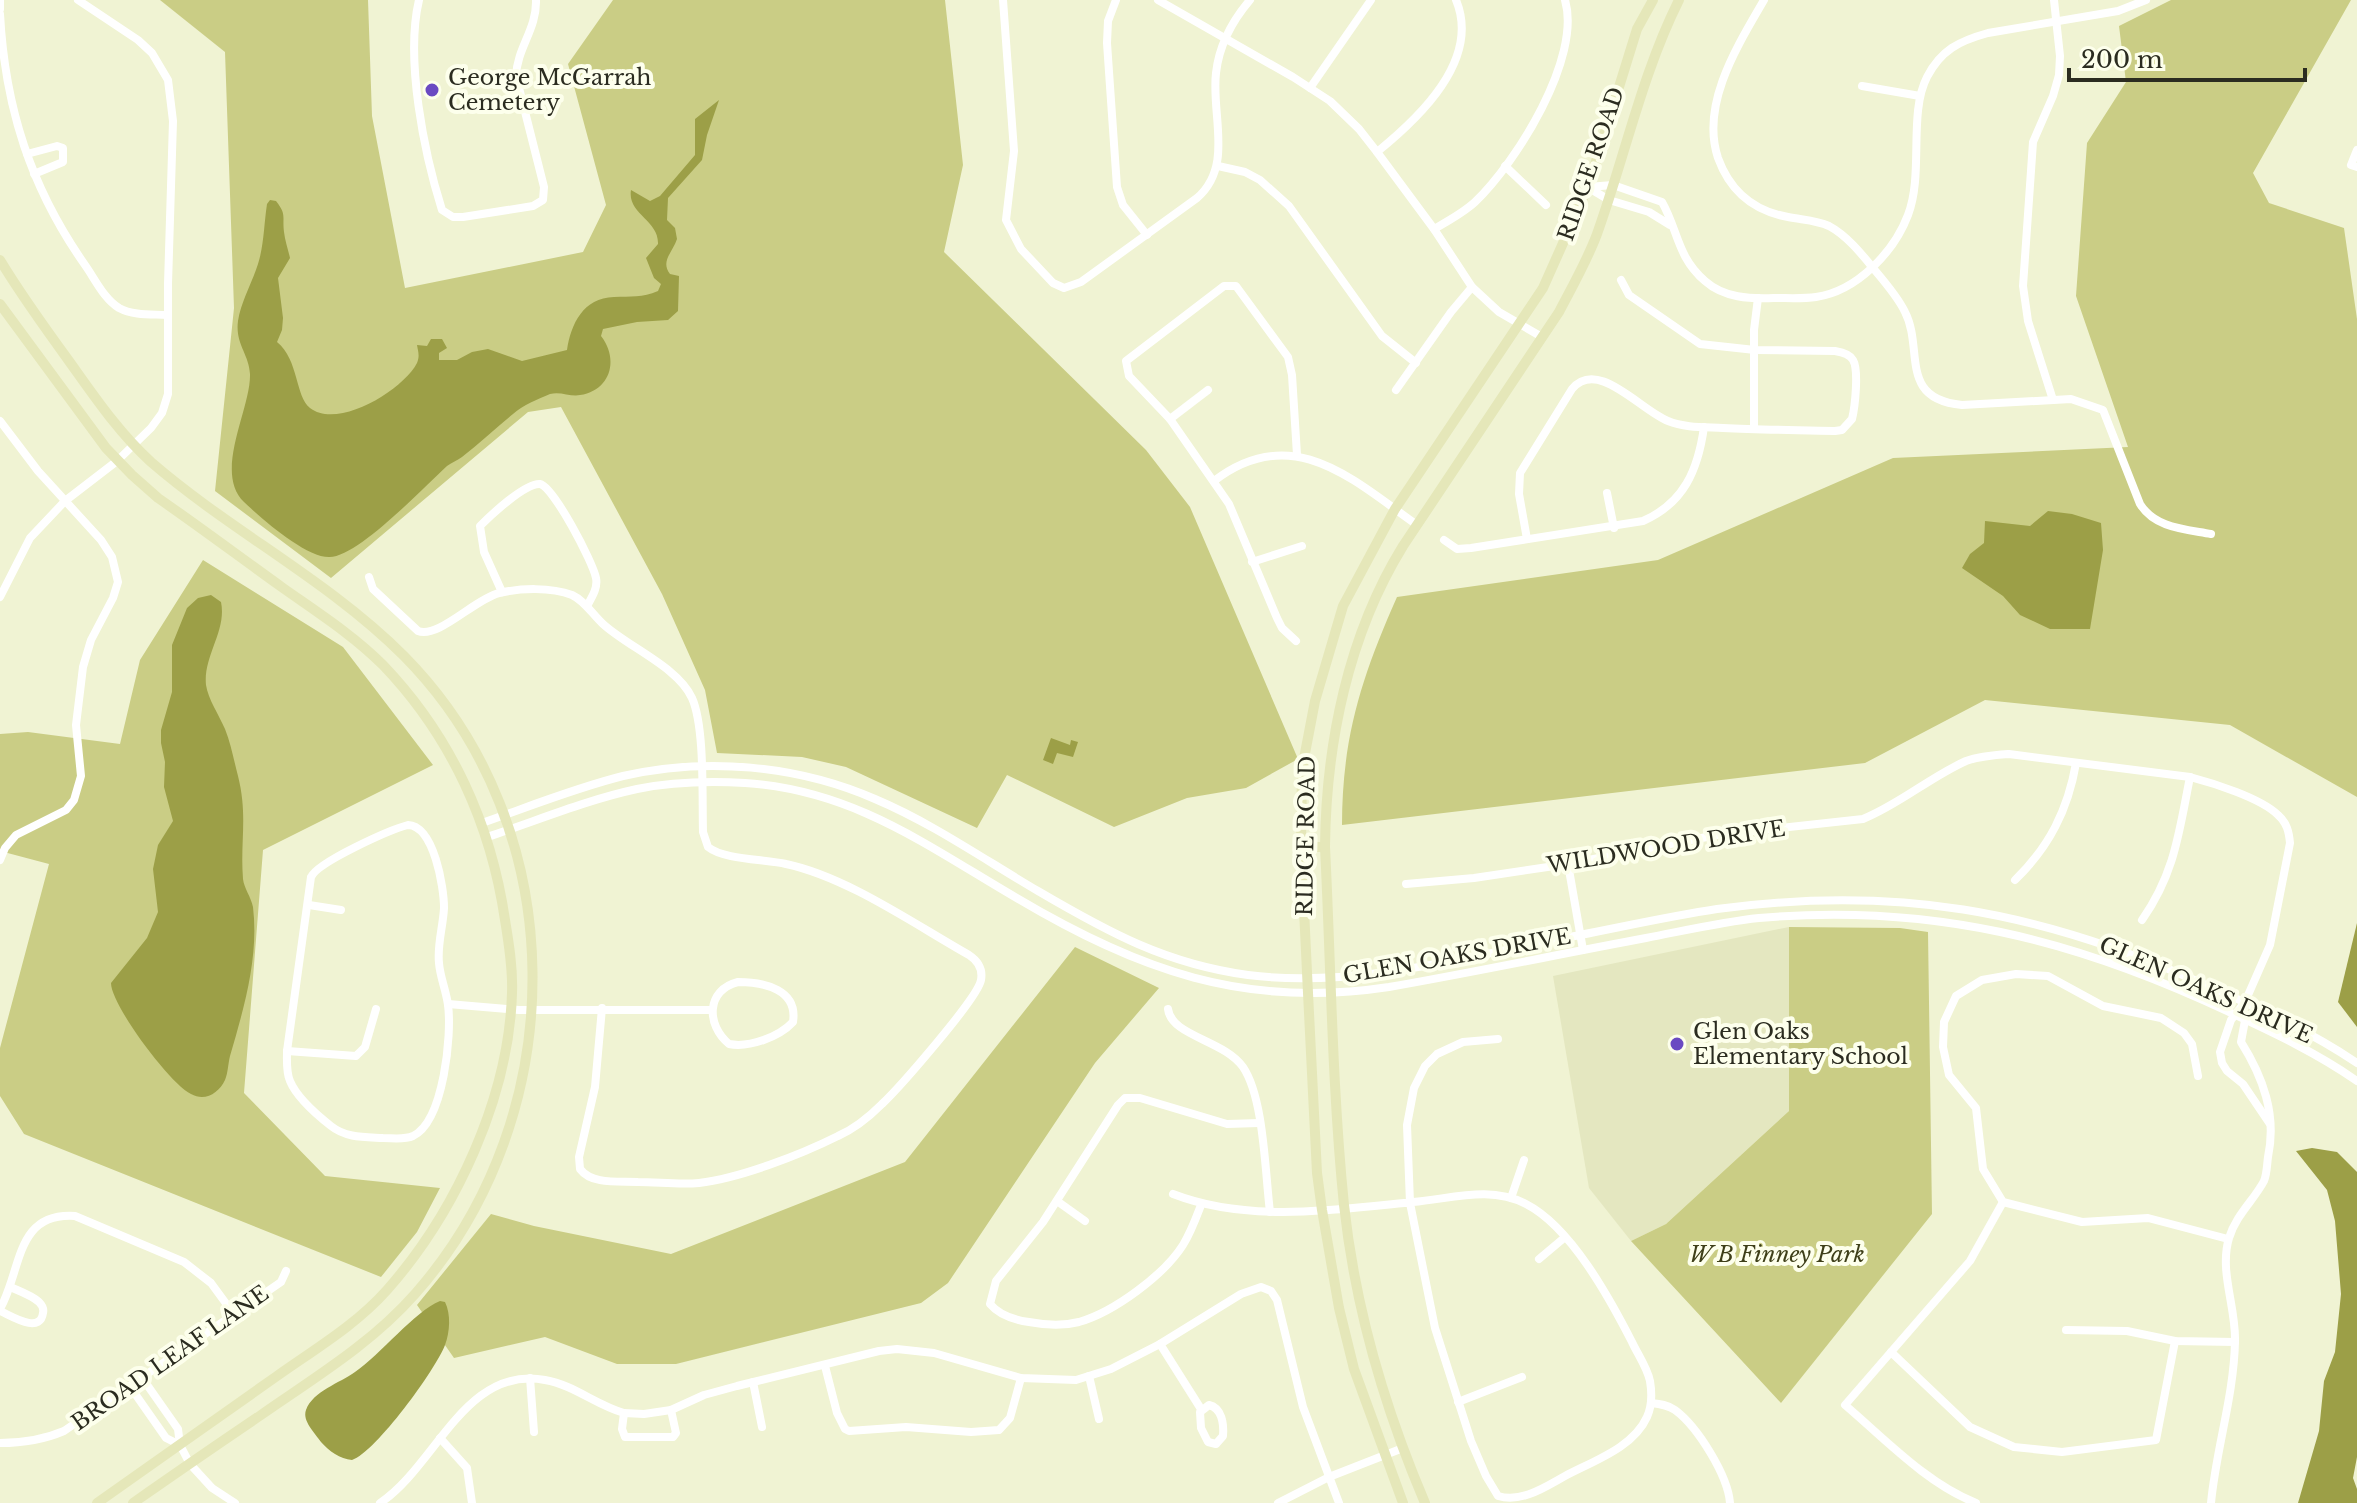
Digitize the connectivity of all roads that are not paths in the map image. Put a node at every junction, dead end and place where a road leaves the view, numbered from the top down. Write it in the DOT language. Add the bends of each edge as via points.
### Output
graph roads {
  1 [pos="0,0"];
  2 [pos="78,0"];
  3 [pos="419,0"];
  4 [pos="536,0"];
  5 [pos="1003,0"];
  6 [pos="1116,0"];
  7 [pos="1158,0"];
  8 [pos="1250,0"];
  9 [pos="1371,0"];
  10 [pos="1456,0"];
  11 [pos="1565,0"];
  12 [pos="1653,0"];
  13 [pos="1679,0"];
  14 [pos="1764,0"];
  15 [pos="2054,0"];
  16 [pos="2146,0"];
  17 [pos="0,12"];
  18 [pos="2057,22"];
  19 [pos="1226,38"];
  20 [pos="1862,86"];
  21 [pos="1310,88"];
  22 [pos="1920,96"];
  23 [pos="2357,150"];
  24 [pos="1377,152"];
  25 [pos="27,154"];
  26 [pos="1218,166"];
  27 [pos="1505,166"];
  28 [pos="2357,167"];
  29 [pos="34,174"];
  30 [pos="1613,185"];
  31 [pos="1588,187"];
  32 [pos="1609,200"];
  33 [pos="1546,205"];
  34 [pos="1670,225"];
  35 [pos="1434,229"];
  36 [pos="1147,235"];
  37 [pos="0,260"];
  38 [pos="1873,268"];
  39 [pos="1621,280"];
  40 [pos="1472,287"];
  41 [pos="1758,298"];
  42 [pos="0,304"];
  43 [pos="167,315"];
  44 [pos="1520,324"];
  45 [pos="1542,337"];
  46 [pos="1755,350"];
  47 [pos="1416,363"];
  48 [pos="1208,390"];
  49 [pos="1396,390"];
  50 [pos="2053,400"];
  51 [pos="1170,419"];
  52 [pos="0,421"];
  53 [pos="1704,427"];
  54 [pos="1754,429"];
  55 [pos="132,444"];
  56 [pos="1297,455"];
  57 [pos="117,461"];
  58 [pos="1214,481"];
  59 [pos="1607,493"];
  60 [pos="65,501"];
  61 [pos="1395,509"];
  62 [pos="1417,525"];
  63 [pos="1614,528"];
  64 [pos="2211,534"];
  65 [pos="1527,539"];
  66 [pos="1444,540"];
  67 [pos="1302,546"];
  68 [pos="1252,562"];
  69 [pos="369,577"];
  70 [pos="502,592"];
  71 [pos="0,597"];
  72 [pos="587,606"];
  73 [pos="1296,641"];
  74 [pos="2076,763"];
  75 [pos="701,765"];
  76 [pos="2190,777"];
  77 [pos="703,782"];
  78 [pos="505,815"];
  79 [pos="482,823"];
  80 [pos="509,830"];
  81 [pos="487,837"];
  82 [pos="1301,847"];
  83 [pos="1325,847"];
  84 [pos="0,860"];
  85 [pos="1568,864"];
  86 [pos="2015,880"];
  87 [pos="1406,884"];
  88 [pos="309,905"];
  89 [pos="341,910"];
  90 [pos="2142,920"];
  91 [pos="1105,930"];
  92 [pos="1580,935"];
  93 [pos="1099,941"];
  94 [pos="1583,950"];
  95 [pos="1332,977"];
  96 [pos="1307,979"];
  97 [pos="1308,993"];
  98 [pos="1332,994"];
  99 [pos="2245,1002"];
  100 [pos="448,1004"];
  101 [pos="602,1008"];
  102 [pos="376,1009"];
  103 [pos="511,1009"];
  104 [pos="1168,1009"];
  105 [pos="532,1010"];
  106 [pos="711,1010"];
  107 [pos="2234,1014"];
  108 [pos="2246,1019"];
  109 [pos="1498,1039"];
  110 [pos="287,1051"];
  111 [pos="2357,1063"];
  112 [pos="2198,1076"];
  113 [pos="2357,1081"];
  114 [pos="1259,1123"];
  115 [pos="2270,1124"];
  116 [pos="1524,1160"];
  117 [pos="1173,1194"];
  118 [pos="1511,1198"];
  119 [pos="1057,1201"];
  120 [pos="2003,1202"];
  121 [pos="1410,1203"];
  122 [pos="1201,1205"];
  123 [pos="1345,1207"];
  124 [pos="1322,1210"];
  125 [pos="1270,1212"];
  126 [pos="1085,1221"];
  127 [pos="1564,1238"];
  128 [pos="2228,1239"];
  129 [pos="1539,1259"];
  130 [pos="286,1271"];
  131 [pos="10,1287"];
  132 [pos="0,1310"];
  133 [pos="233,1313"];
  134 [pos="2066,1330"];
  135 [pos="2175,1341"];
  136 [pos="2235,1342"];
  137 [pos="1160,1344"];
  138 [pos="1891,1352"];
  139 [pos="825,1366"];
  140 [pos="1089,1376"];
  141 [pos="1522,1377"];
  142 [pos="530,1378"];
  143 [pos="1021,1378"];
  144 [pos="143,1379"];
  145 [pos="753,1382"];
  146 [pos="131,1388"];
  147 [pos="1458,1402"];
  148 [pos="1651,1403"];
  149 [pos="1201,1409"];
  150 [pos="671,1410"];
  151 [pos="624,1413"];
  152 [pos="1099,1419"];
  153 [pos="762,1427"];
  154 [pos="534,1432"];
  155 [pos="440,1438"];
  156 [pos="0,1443"];
  157 [pos="180,1445"];
  158 [pos="1403,1448"];
  159 [pos="1384,1456"];
  160 [pos="190,1464"];
  161 [pos="1329,1477"];
  162 [pos="97,1503"];
  163 [pos="133,1503"];
  164 [pos="235,1503"];
  165 [pos="380,1503"];
  166 [pos="472,1503"];
  167 [pos="1278,1503"];
  168 [pos="1339,1503"];
  169 [pos="1403,1503"];
  170 [pos="1425,1503"];
  171 [pos="1730,1503"];
  172 [pos="1976,1503"];
  173 [pos="2211,1503"];
  1 -- 17 [label="street"];
  2 -- 43 [label="street" via="138,40 168,80 173,121"];
  3 -- 4 [label="street" via="415,68 429,159 442,210 463,217 543,200 516,76 534,26"];
  5 -- 36 [label="street" via="1014,151 1006,220 1021,249 1064,288 1081,282"];
  6 -- 36 [label="street" via="1107,43 1117,187 1123,205"];
  7 -- 19 [label="street"];
  8 -- 19 [label="street"];
  9 -- 21 [label="street"];
  10 -- 24 [label="street" via="1463,26 1453,65 1412,121"];
  11 -- 27 [label="street" via="1566,43 1545,103"];
  12 -- 31 [label="main road, RIDGE ROAD" via="1637,29"];
  13 -- 30 [label="main road, RIDGE ROAD" via="1651,66"];
  14 -- 38 [label="street" via="1717,95 1716,153 1744,199 1773,214 1831,227"];
  15 -- 18 [label="street"];
  16 -- 18 [label="street"];
  17 -- 25 [label="street" via="7,89"];
  18 -- 22 [label="street" via="1988,33 1943,53"];
  18 -- 50 [label="street" via="2059,75 2033,142 2023,286 2028,321"];
  19 -- 21 [label="street"];
  19 -- 26 [label="street" via="1215,77"];
  20 -- 22 [label="street"];
  21 -- 24 [label="street"];
  22 -- 38 [label="street" via="1908,216"];
  23 -- 28 [label="street" via="2351,165"];
  24 -- 35 [label="street"];
  25 -- 29 [label="street"];
  25 -- 29 [label="street" via="63,148 63,162"];
  26 -- 36 [label="street" via="1203,193"];
  26 -- 47 [label="street" via="1245,172 1279,195 1382,336"];
  27 -- 33 [label="street"];
  27 -- 35 [label="street" via="1477,200"];
  29 -- 43 [label="street" via="63,234 113,303 134,313"];
  30 -- 31 [label="street"];
  30 -- 32 [label="main road, RIDGE ROAD"];
  30 -- 34 [label="street" via="1662,202"];
  31 -- 32 [label="street"];
  31 -- 44 [label="main road, RIDGE ROAD" via="1543,288"];
  32 -- 34 [label="street" via="1649,212"];
  32 -- 45 [label="main road, RIDGE ROAD" via="1580,272"];
  34 -- 41 [label="street" via="1686,260 1707,283 1736,296"];
  35 -- 40 [label="street"];
  37 -- 55 [label="main road"];
  38 -- 41 [label="street" via="1818,297"];
  38 -- 50 [label="street" via="1905,311 1916,371 1927,391 1962,405"];
  39 -- 46 [label="street" via="1629,295 1688,338 1712,347"];
  40 -- 44 [label="street"];
  40 -- 47 [label="street"];
  41 -- 46 [label="street"];
  42 -- 57 [label="main road"];
  43 -- 55 [label="street" via="166,405"];
  44 -- 45 [label="street"];
  44 -- 61 [label="main road, RIDGE ROAD"];
  45 -- 62 [label="main road, RIDGE ROAD"];
  46 -- 54 [label="street"];
  46 -- 54 [label="street" via="1835,351 1853,359 1855,371 1854,414 1842,430"];
  47 -- 49 [label="street"];
  48 -- 51 [label="street"];
  50 -- 64 [label="street" via="2071,399 2103,410 2146,513 2174,527"];
  51 -- 56 [label="street" via="1135,384 1125,367 1128,359 1228,284 1240,290 1288,357"];
  51 -- 58 [label="street"];
  52 -- 60 [label="street"];
  53 -- 54 [label="street"];
  53 -- 63 [label="street" via="1698,461 1681,494 1651,518"];
  53 -- 65 [label="street" via="1663,419 1595,378 1575,385 1523,464 1519,494"];
  55 -- 57 [label="street"];
  55 -- 78 [label="main road" via="198,499 353,610 405,657 457,721"];
  56 -- 58 [label="street" via="1254,460"];
  56 -- 61 [label="street" via="1341,471"];
  57 -- 60 [label="street"];
  57 -- 79 [label="main road" via="148,490 383,665 439,736"];
  58 -- 68 [label="street" via="1235,516"];
  59 -- 63 [label="street"];
  60 -- 71 [label="street" via="30,538"];
  60 -- 84 [label="street" via="112,557 116,590 83,667 76,725 81,776 74,800 66,810 16,835"];
  61 -- 62 [label="street"];
  61 -- 82 [label="main road, RIDGE ROAD" via="1343,606 1315,701 1302,769"];
  62 -- 83 [label="main road, RIDGE ROAD" via="1376,596 1343,696 1327,792"];
  63 -- 65 [label="street"];
  65 -- 66 [label="street" via="1457,549"];
  67 -- 68 [label="street"];
  68 -- 73 [label="street" via="1282,628"];
  69 -- 70 [label="street" via="373,589 424,634"];
  70 -- 72 [label="street" via="562,592"];
  70 -- 72 [label="street" via="484,552 480,526 529,486 542,485 594,572 597,587"];
  72 -- 75 [label="street" via="615,634 683,684 695,707"];
  74 -- 76 [label="street, WILDWOOD DRIVE"];
  74 -- 85 [label="street, WILDWOOD DRIVE" via="1987,756 1953,768 1863,819 1717,835"];
  74 -- 86 [label="street" via="2066,808 2038,856"];
  75 -- 77 [label="street"];
  75 -- 78 [label="street, GLEN OAKS DRIVE" via="621,777"];
  75 -- 91 [label="street, GLEN OAKS DRIVE" via="789,772 875,799"];
  76 -- 90 [label="street" via="2172,865"];
  76 -- 99 [label="street, WILDWOOD DRIVE" via="2271,810 2289,833 2270,945"];
  77 -- 80 [label="street, GLEN OAKS DRIVE" via="634,790"];
  77 -- 93 [label="street, GLEN OAKS DRIVE" via="776,787 851,805"];
  77 -- 101 [label="street" via="703,832 714,852 801,867 844,884 969,955 980,965 981,982 885,1102 850,1130 741,1173 696,1183 606,1181 580,1169"];
  78 -- 79 [label="street, GLEN OAKS DRIVE"];
  78 -- 80 [label="main road"];
  79 -- 81 [label="main road"];
  80 -- 81 [label="street, GLEN OAKS DRIVE"];
  80 -- 105 [label="main road" via="531,936"];
  81 -- 103 [label="main road" via="509,944"];
  82 -- 83 [label="main road"];
  82 -- 96 [label="main road, RIDGE ROAD"];
  83 -- 95 [label="main road, RIDGE ROAD"];
  85 -- 87 [label="street, WILDWOOD DRIVE"];
  85 -- 92 [label="street"];
  88 -- 89 [label="street"];
  88 -- 100 [label="street" via="311,877 317,869 390,831 420,827 441,880 444,909 438,960"];
  88 -- 110 [label="street"];
  91 -- 93 [label="street"];
  91 -- 96 [label="street, GLEN OAKS DRIVE" via="1188,962 1243,974"];
  92 -- 94 [label="street"];
  92 -- 95 [label="street, GLEN OAKS DRIVE"];
  92 -- 99 [label="street, GLEN OAKS DRIVE" via="1716,909 1909,902 2061,930"];
  93 -- 97 [label="street, GLEN OAKS DRIVE" via="1193,978"];
  94 -- 98 [label="street, GLEN OAKS DRIVE"];
  94 -- 107 [label="street, GLEN OAKS DRIVE" via="1756,919 1848,914 1920,918 2070,948"];
  95 -- 96 [label="street, GLEN OAKS DRIVE"];
  95 -- 98 [label="main road, RIDGE ROAD"];
  96 -- 97 [label="main road, RIDGE ROAD"];
  97 -- 98 [label="street, GLEN OAKS DRIVE"];
  97 -- 124 [label="main road, RIDGE ROAD"];
  98 -- 123 [label="main road, RIDGE ROAD"];
  99 -- 107 [label="street"];
  99 -- 108 [label="street"];
  99 -- 111 [label="street, GLEN OAKS DRIVE"];
  100 -- 103 [label="street"];
  100 -- 110 [label="street" via="449,1042 439,1091 428,1121 412,1136 360,1137 337,1131 294,1088"];
  101 -- 105 [label="street"];
  101 -- 106 [label="street"];
  102 -- 110 [label="street" via="365,1047 356,1056"];
  103 -- 105 [label="street"];
  103 -- 157 [label="main road" via="485,1126 447,1206 413,1258 349,1325"];
  104 -- 114 [label="street" via="1179,1027 1222,1047 1241,1064 1251,1083"];
  105 -- 160 [label="main road" via="521,1091 493,1172 462,1231 429,1277 346,1355"];
  106 -- 106 [label="street" via="721,1036 735,1046 776,1035 790,1026 794,1014 792,1001 781,991 745,982 722,989"];
  107 -- 108 [label="street, GLEN OAKS DRIVE"];
  107 -- 115 [label="street" via="2220,1052 2222,1063"];
  108 -- 113 [label="street, GLEN OAKS DRIVE"];
  108 -- 115 [label="street" via="2241,1042 2259,1070"];
  109 -- 121 [label="street" via="1447,1048 1420,1074 1408,1109"];
  112 -- 120 [label="street" via="2192,1044 2184,1033 2161,1018 2103,1006 2048,976 1982,980 1956,996 1944,1022 1949,1075 1976,1108 1983,1169"];
  114 -- 119 [label="street" via="1227,1124 1125,1098"];
  114 -- 125 [label="street"];
  115 -- 128 [label="street" via="2264,1180"];
  116 -- 118 [label="street"];
  117 -- 122 [label="street"];
  118 -- 121 [label="street" via="1468,1194"];
  118 -- 127 [label="street" via="1534,1209"];
  119 -- 122 [label="street" via="996,1281 990,1304 995,1310 1037,1324 1076,1323 1099,1314 1168,1264"];
  119 -- 126 [label="street"];
  120 -- 128 [label="street" via="2082,1222 2148,1218"];
  120 -- 138 [label="street" via="1970,1261"];
  121 -- 123 [label="street"];
  121 -- 147 [label="street" via="1425,1288"];
  122 -- 125 [label="street"];
  123 -- 124 [label="street"];
  123 -- 158 [label="main road, RIDGE ROAD" via="1367,1329"];
  124 -- 125 [label="street"];
  124 -- 159 [label="main road, RIDGE ROAD" via="1354,1369"];
  127 -- 129 [label="street"];
  127 -- 148 [label="street" via="1620,1318 1649,1376"];
  128 -- 136 [label="street"];
  130 -- 133 [label="street, BROAD LEAF LANE" via="281,1282"];
  131 -- 132 [label="street"];
  131 -- 132 [label="street" via="39,1302 42,1317 28,1323"];
  131 -- 133 [label="street" via="27,1237 46,1220 75,1216 184,1262 211,1283"];
  133 -- 144 [label="street, BROAD LEAF LANE"];
  134 -- 135 [label="street" via="2127,1331"];
  135 -- 136 [label="street"];
  135 -- 138 [label="street" via="2156,1440 2062,1452 2014,1447 1970,1427"];
  136 -- 173 [label="street"];
  137 -- 140 [label="street"];
  137 -- 149 [label="street"];
  137 -- 161 [label="street" via="1250,1289 1271,1291"];
  138 -- 172 [label="street" via="1845,1405 1921,1470"];
  139 -- 143 [label="street" via="879,1351 915,1349"];
  139 -- 143 [label="street" via="837,1413 849,1431 999,1430 1010,1418"];
  139 -- 145 [label="street"];
  140 -- 143 [label="street"];
  140 -- 152 [label="street"];
  141 -- 147 [label="street"];
  142 -- 151 [label="street" via="561,1383"];
  142 -- 154 [label="street"];
  142 -- 155 [label="street" via="513,1379 479,1396"];
  144 -- 146 [label="street, BROAD LEAF LANE"];
  144 -- 157 [label="street" via="178,1429"];
  145 -- 150 [label="street"];
  145 -- 153 [label="street"];
  146 -- 156 [label="street, BROAD LEAF LANE" via="56,1435"];
  146 -- 157 [label="street" via="166,1438"];
  147 -- 148 [label="street" via="1486,1476 1498,1496 1506,1499 1538,1492 1626,1443 1639,1430"];
  148 -- 171 [label="street" via="1670,1407 1690,1425 1725,1478"];
  149 -- 149 [label="street" via="1212,1405 1221,1417 1223,1436 1216,1444 1203,1432"];
  150 -- 151 [label="street"];
  150 -- 151 [label="street" via="676,1433 650,1439 625,1437"];
  155 -- 165 [label="street" via="405,1484"];
  155 -- 166 [label="street" via="467,1468"];
  157 -- 160 [label="street"];
  157 -- 162 [label="main road"];
  158 -- 159 [label="street"];
  158 -- 170 [label="main road, RIDGE ROAD"];
  159 -- 161 [label="street"];
  159 -- 169 [label="main road, RIDGE ROAD"];
  160 -- 163 [label="main road"];
  160 -- 164 [label="street"];
  161 -- 167 [label="street"];
  161 -- 168 [label="street"];
}
